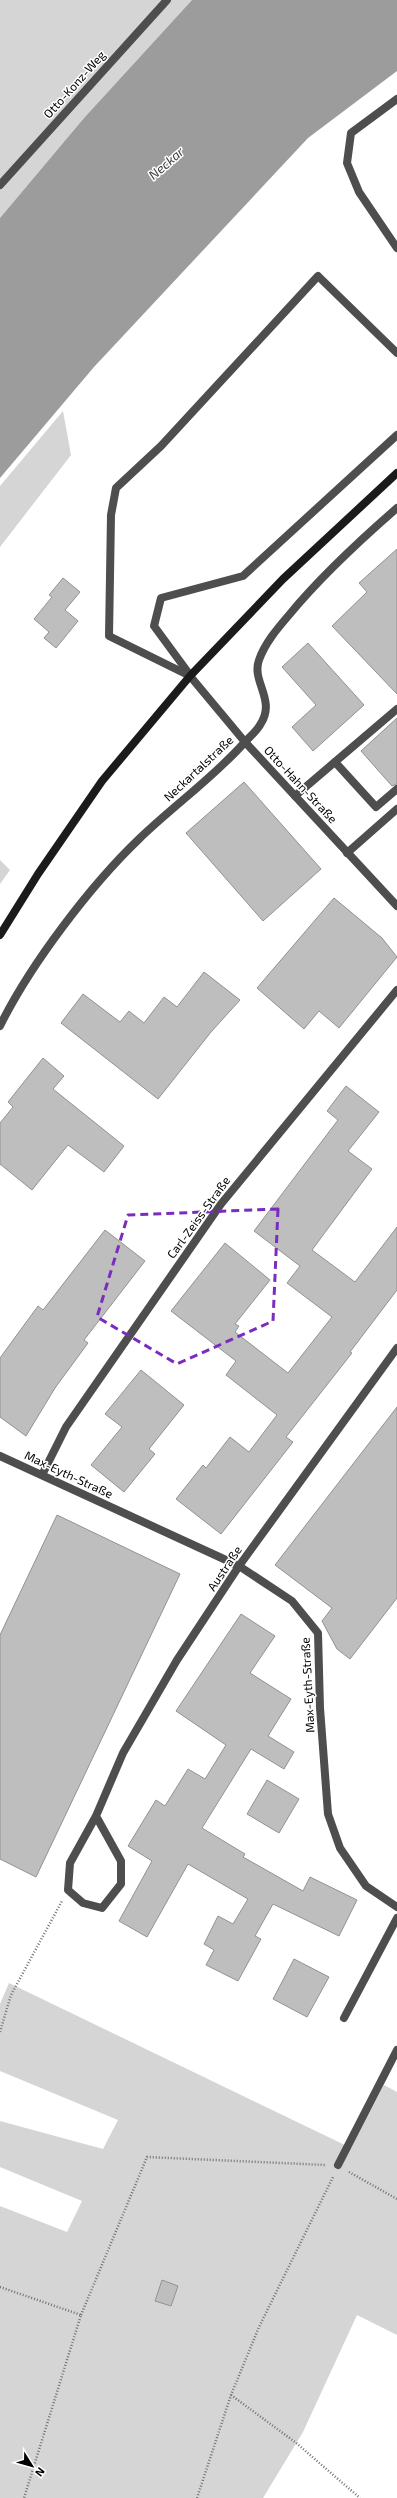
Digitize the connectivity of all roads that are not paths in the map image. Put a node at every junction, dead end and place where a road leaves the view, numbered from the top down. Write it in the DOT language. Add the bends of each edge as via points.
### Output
graph roads {
  1 [pos="167,0"];
  2 [pos="397,99"];
  3 [pos="0,185"];
  4 [pos="397,248"];
  5 [pos="397,353"];
  6 [pos="397,434"];
  7 [pos="397,473"];
  8 [pos="397,508"];
  9 [pos="190,676"];
  10 [pos="397,709"];
  11 [pos="245,742"];
  12 [pos="335,762"];
  13 [pos="397,789"];
  14 [pos="295,796"];
  15 [pos="397,809"];
  16 [pos="347,853"];
  17 [pos="397,906"];
  18 [pos="0,935"];
  19 [pos="397,990"];
  20 [pos="0,1026"];
  21 [pos="397,1348"];
  22 [pos="0,1456"];
  23 [pos="42,1475"];
  24 [pos="239,1566"];
  25 [pos="96,1816"];
  26 [pos="397,1907"];
  27 [pos="397,1918"];
  28 [pos="344,2018"];
  29 [pos="397,2050"];
  30 [pos="338,2165"];
  1 -- 3 [label="street, Otto-Konz-Weg"];
  2 -- 4 [label="street" via="351,133 347,162 359,192"];
  5 -- 9 [label="street" via="318,276 161,446 116,488 112,515 109,636"];
  6 -- 9 [label="street, Otto-Hahn-Straße" via="243,576 161,598 154,626"];
  7 -- 9 [label="main road" via="283,579"];
  8 -- 11 [label="street, Neckartalstraße" via="338,560 264,647 258,663 258,674 265,697 265,716 260,726"];
  9 -- 11 [label="street, Otto-Hahn-Straße"];
  9 -- 18 [label="main road" via="102,781 38,874"];
  10 -- 12 [label="street"];
  11 -- 14 [label="street, Otto-Hahn-Straße"];
  11 -- 20 [label="street, Neckartalstraße" via="229,760 138,839 89,893 44,955"];
  12 -- 13 [label="street" via="376,807"];
  12 -- 14 [label="street"];
  14 -- 16 [label="street, Otto-Hahn-Straße"];
  15 -- 16 [label="street"];
  16 -- 17 [label="street, Otto-Hahn-Straße"];
  19 -- 23 [label="street, Carl-Zeiss-Straße" via="221,1204 66,1426"];
  21 -- 24 [label="street, Austraße"];
  22 -- 23 [label="street, Max-Eyth-Straße"];
  23 -- 24 [label="street, Max-Eyth-Straße"];
  24 -- 25 [label="street, Austraße" via="177,1660 126,1746"];
  24 -- 26 [label="street, Max-Eyth-Straße" via="292,1602 318,1633 320,1708 328,1814 340,1848 366,1886"];
  25 -- 25 [label="street, Austraße" via="70,1863 68,1890 82,1903 102,1908 121,1884 121,1861"];
  27 -- 28 [label="street"];
  29 -- 30 [label="street"];
}
